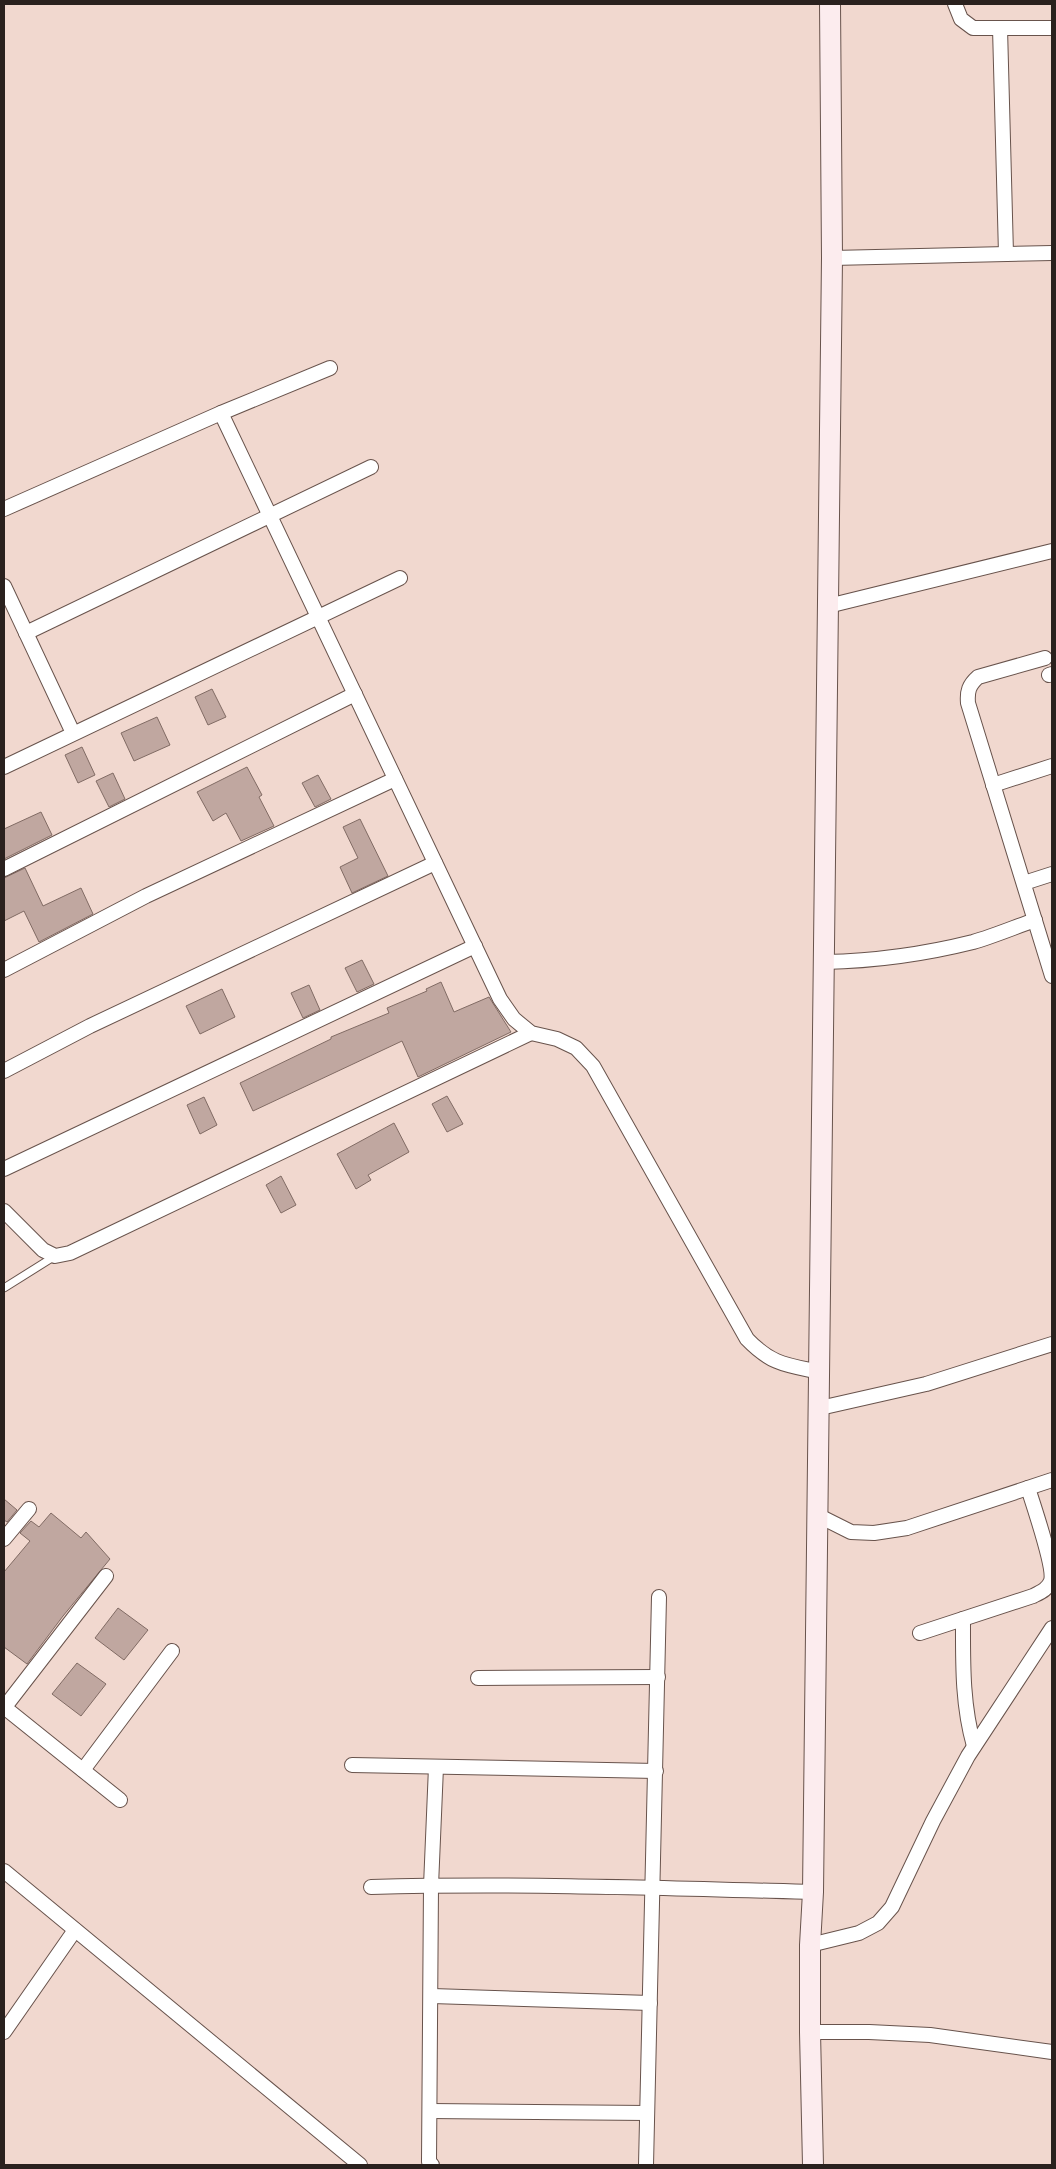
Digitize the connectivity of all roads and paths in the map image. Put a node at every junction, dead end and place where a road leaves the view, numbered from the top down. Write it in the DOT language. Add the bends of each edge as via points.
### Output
graph roads {
  1 [pos="830,4"];
  2 [pos="955,4"];
  3 [pos="1000,28"];
  4 [pos="1052,28"];
  5 [pos="1052,253"];
  6 [pos="1006,254"];
  7 [pos="832,258"];
  8 [pos="330,368"];
  9 [pos="221,413"];
  10 [pos="370,467"];
  11 [pos="4,510"];
  12 [pos="269,515"];
  13 [pos="1052,552"];
  14 [pos="400,578"];
  15 [pos="4,586"];
  16 [pos="828,606"];
  17 [pos="318,616"];
  18 [pos="26,633"];
  19 [pos="1045,658"];
  20 [pos="355,694"];
  21 [pos="73,733"];
  22 [pos="1052,766"];
  23 [pos="4,767"];
  24 [pos="396,779"];
  25 [pos="993,785"];
  26 [pos="435,862"];
  27 [pos="4,870"];
  28 [pos="1052,874"];
  29 [pos="1024,883"];
  30 [pos="1035,920"];
  31 [pos="475,946"];
  32 [pos="825,962"];
  33 [pos="4,970"];
  34 [pos="1052,976"];
  35 [pos="531,1033"];
  36 [pos="4,1071"];
  37 [pos="4,1169"];
  38 [pos="4,1211"];
  39 [pos="55,1256"];
  40 [pos="4,1288"];
  41 [pos="1052,1344"];
  42 [pos="820,1372"];
  43 [pos="820,1408"];
  44 [pos="1052,1480"];
  45 [pos="1028,1488"];
  46 [pos="29,1509"];
  47 [pos="819,1516"];
  48 [pos="4,1539"];
  49 [pos="106,1576"];
  50 [pos="659,1597"];
  51 [pos="963,1619"];
  52 [pos="1052,1628"];
  53 [pos="920,1633"];
  54 [pos="172,1651"];
  55 [pos="658,1677"];
  56 [pos="478,1678"];
  57 [pos="4,1708"];
  58 [pos="974,1746"];
  59 [pos="352,1764"];
  60 [pos="436,1767"];
  61 [pos="83,1770"];
  62 [pos="656,1771"];
  63 [pos="120,1800"];
  64 [pos="4,1871"];
  65 [pos="432,1886"];
  66 [pos="653,1887"];
  67 [pos="371,1888"];
  68 [pos="813,1892"];
  69 [pos="76,1930"];
  70 [pos="810,1945"];
  71 [pos="432,1996"];
  72 [pos="650,2003"];
  73 [pos="4,2032"];
  74 [pos="810,2032"];
  75 [pos="1052,2052"];
  76 [pos="430,2110"];
  77 [pos="647,2113"];
  78 [pos="360,2165"];
  79 [pos="432,2165"];
  80 [pos="646,2165"];
  81 [pos="813,2165"];
  1 -- 7 [label="street"];
  2 -- 3 [label="street" via="961,19 973,28"];
  3 -- 4 [label="street"];
  3 -- 6 [label="street"];
  5 -- 6 [label="street"];
  6 -- 7 [label="street"];
  7 -- 16 [label="street"];
  8 -- 9 [label="street"];
  9 -- 11 [label="street"];
  9 -- 12 [label="street"];
  10 -- 12 [label="street"];
  12 -- 17 [label="street"];
  12 -- 18 [label="street"];
  13 -- 16 [label="street"];
  14 -- 17 [label="street"];
  15 -- 18 [label="street"];
  16 -- 32 [label="street"];
  17 -- 20 [label="street"];
  17 -- 21 [label="street"];
  18 -- 21 [label="street"];
  19 -- 25 [label="street" via="978,677 971,682 967,692 968,703"];
  20 -- 24 [label="street"];
  20 -- 27 [label="street"];
  21 -- 23 [label="street"];
  22 -- 25 [label="street"];
  24 -- 26 [label="street"];
  24 -- 33 [label="street" via="146,896"];
  25 -- 29 [label="street"];
  26 -- 31 [label="street"];
  26 -- 36 [label="street" via="90,1026"];
  28 -- 29 [label="street"];
  29 -- 30 [label="street"];
  30 -- 32 [label="street" via="975,941 928,951"];
  30 -- 34 [label="street"];
  31 -- 35 [label="street" via="500,999 514,1019"];
  31 -- 37 [label="street"];
  32 -- 42 [label="street"];
  35 -- 39 [label="street" via="70,1253"];
  35 -- 42 [label="street" via="576,1048 593,1066 747,1339 762,1355 780,1363"];
  38 -- 39 [label="street" via="42,1250"];
  39 -- 40 [label="lane"];
  41 -- 43 [label="street" via="926,1384"];
  42 -- 43 [label="street"];
  43 -- 47 [label="street"];
  44 -- 45 [label="street"];
  45 -- 47 [label="street" via="907,1528 874,1533 851,1532"];
  45 -- 51 [label="street" via="1051,1580 1045,1590 1033,1596"];
  46 -- 48 [label="street"];
  47 -- 68 [label="street"];
  49 -- 57 [label="street"];
  50 -- 55 [label="street"];
  51 -- 53 [label="street"];
  51 -- 58 [label="street" via="964,1696"];
  52 -- 58 [label="street"];
  54 -- 61 [label="street"];
  55 -- 56 [label="street"];
  55 -- 62 [label="street"];
  57 -- 61 [label="street"];
  58 -- 70 [label="street" via="892,1907 878,1923 859,1933"];
  59 -- 60 [label="street"];
  60 -- 62 [label="street"];
  60 -- 65 [label="street"];
  61 -- 63 [label="street"];
  62 -- 66 [label="street"];
  64 -- 69 [label="street"];
  65 -- 66 [label="street"];
  65 -- 67 [label="street"];
  65 -- 71 [label="street"];
  66 -- 68 [label="street"];
  66 -- 72 [label="street"];
  68 -- 70 [label="street"];
  69 -- 73 [label="street"];
  69 -- 78 [label="street"];
  70 -- 74 [label="street"];
  71 -- 72 [label="street"];
  71 -- 76 [label="street"];
  72 -- 77 [label="street"];
  74 -- 75 [label="street" via="922,2035"];
  74 -- 81 [label="street"];
  76 -- 77 [label="street"];
  76 -- 79 [label="street" via="429,2162"];
  77 -- 80 [label="street"];
}
